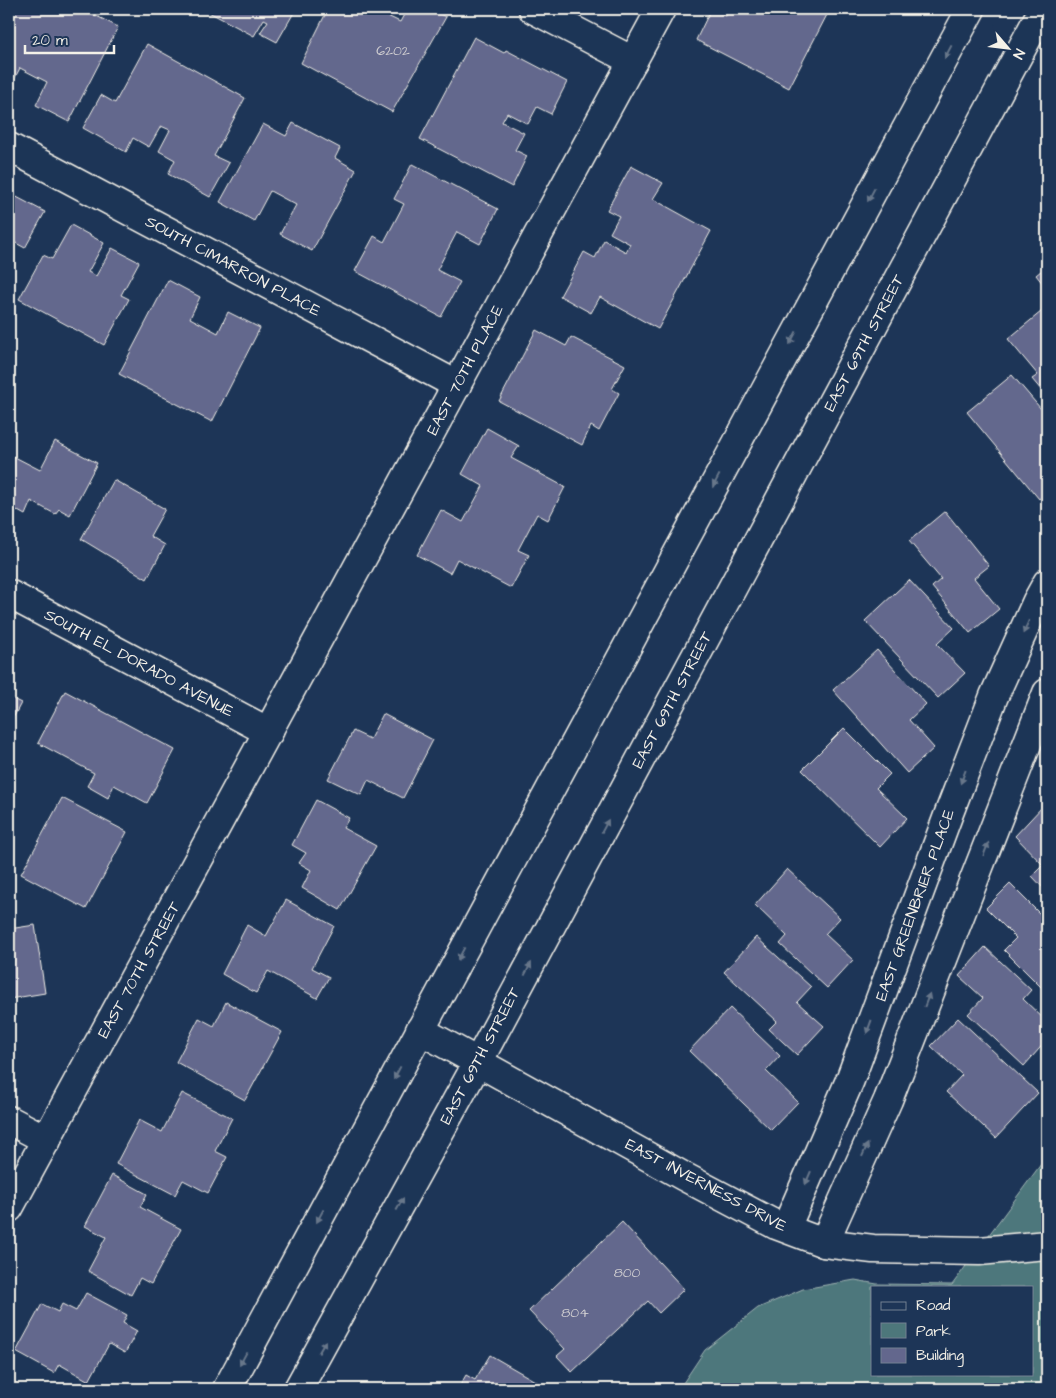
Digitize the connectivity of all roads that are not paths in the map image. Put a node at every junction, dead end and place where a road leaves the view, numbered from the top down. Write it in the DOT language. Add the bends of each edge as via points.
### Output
graph roads {
  1 [pos="533,9"];
  2 [pos="661,9"];
  3 [pos="971,9"];
  4 [pos="1043,9"];
  5 [pos="633,61"];
  6 [pos="9,148"];
  7 [pos="457,385"];
  8 [pos="1047,583"];
  9 [pos="9,594"];
  10 [pos="1047,693"];
  11 [pos="268,732"];
  12 [pos="420,1030"];
  13 [pos="478,1062"];
  14 [pos="9,1120"];
  15 [pos="46,1140"];
  16 [pos="9,1208"];
  17 [pos="786,1228"];
  18 [pos="824,1243"];
  19 [pos="1047,1245"];
  20 [pos="227,1389"];
  21 [pos="298,1389"];
  1 -- 5 [label="street"];
  2 -- 5 [label="street, EAST 70TH PLACE"];
  3 -- 12 [label="street, one-way"];
  13 -- 4 [label="street, EAST 69TH STREET, one-way"];
  5 -- 7 [label="street, EAST 70TH PLACE"];
  6 -- 7 [label="street, SOUTH CIMARRON PLACE"];
  7 -- 11 [label="street, EAST 70TH PLACE"];
  8 -- 17 [label="street, EAST GREENBRIER PLACE, one-way" via="994,696 850,1080"];
  9 -- 11 [label="street, SOUTH EL DORADO AVENUE"];
  18 -- 10 [label="street, one-way" via="888,1100"];
  11 -- 15 [label="street, EAST 70TH STREET"];
  12 -- 13 [label="street, EAST INVERNESS DRIVE"];
  12 -- 20 [label="street, one-way"];
  13 -- 17 [label="street, EAST INVERNESS DRIVE" via="683,1176"];
  21 -- 13 [label="street, EAST 69TH STREET, one-way"];
  14 -- 15 [label="street"];
  15 -- 16 [label="street, EAST 70TH STREET"];
  17 -- 18 [label="street, EAST INVERNESS DRIVE"];
  18 -- 19 [label="street, EAST INVERNESS DRIVE" via="873,1249 979,1251"];
}
